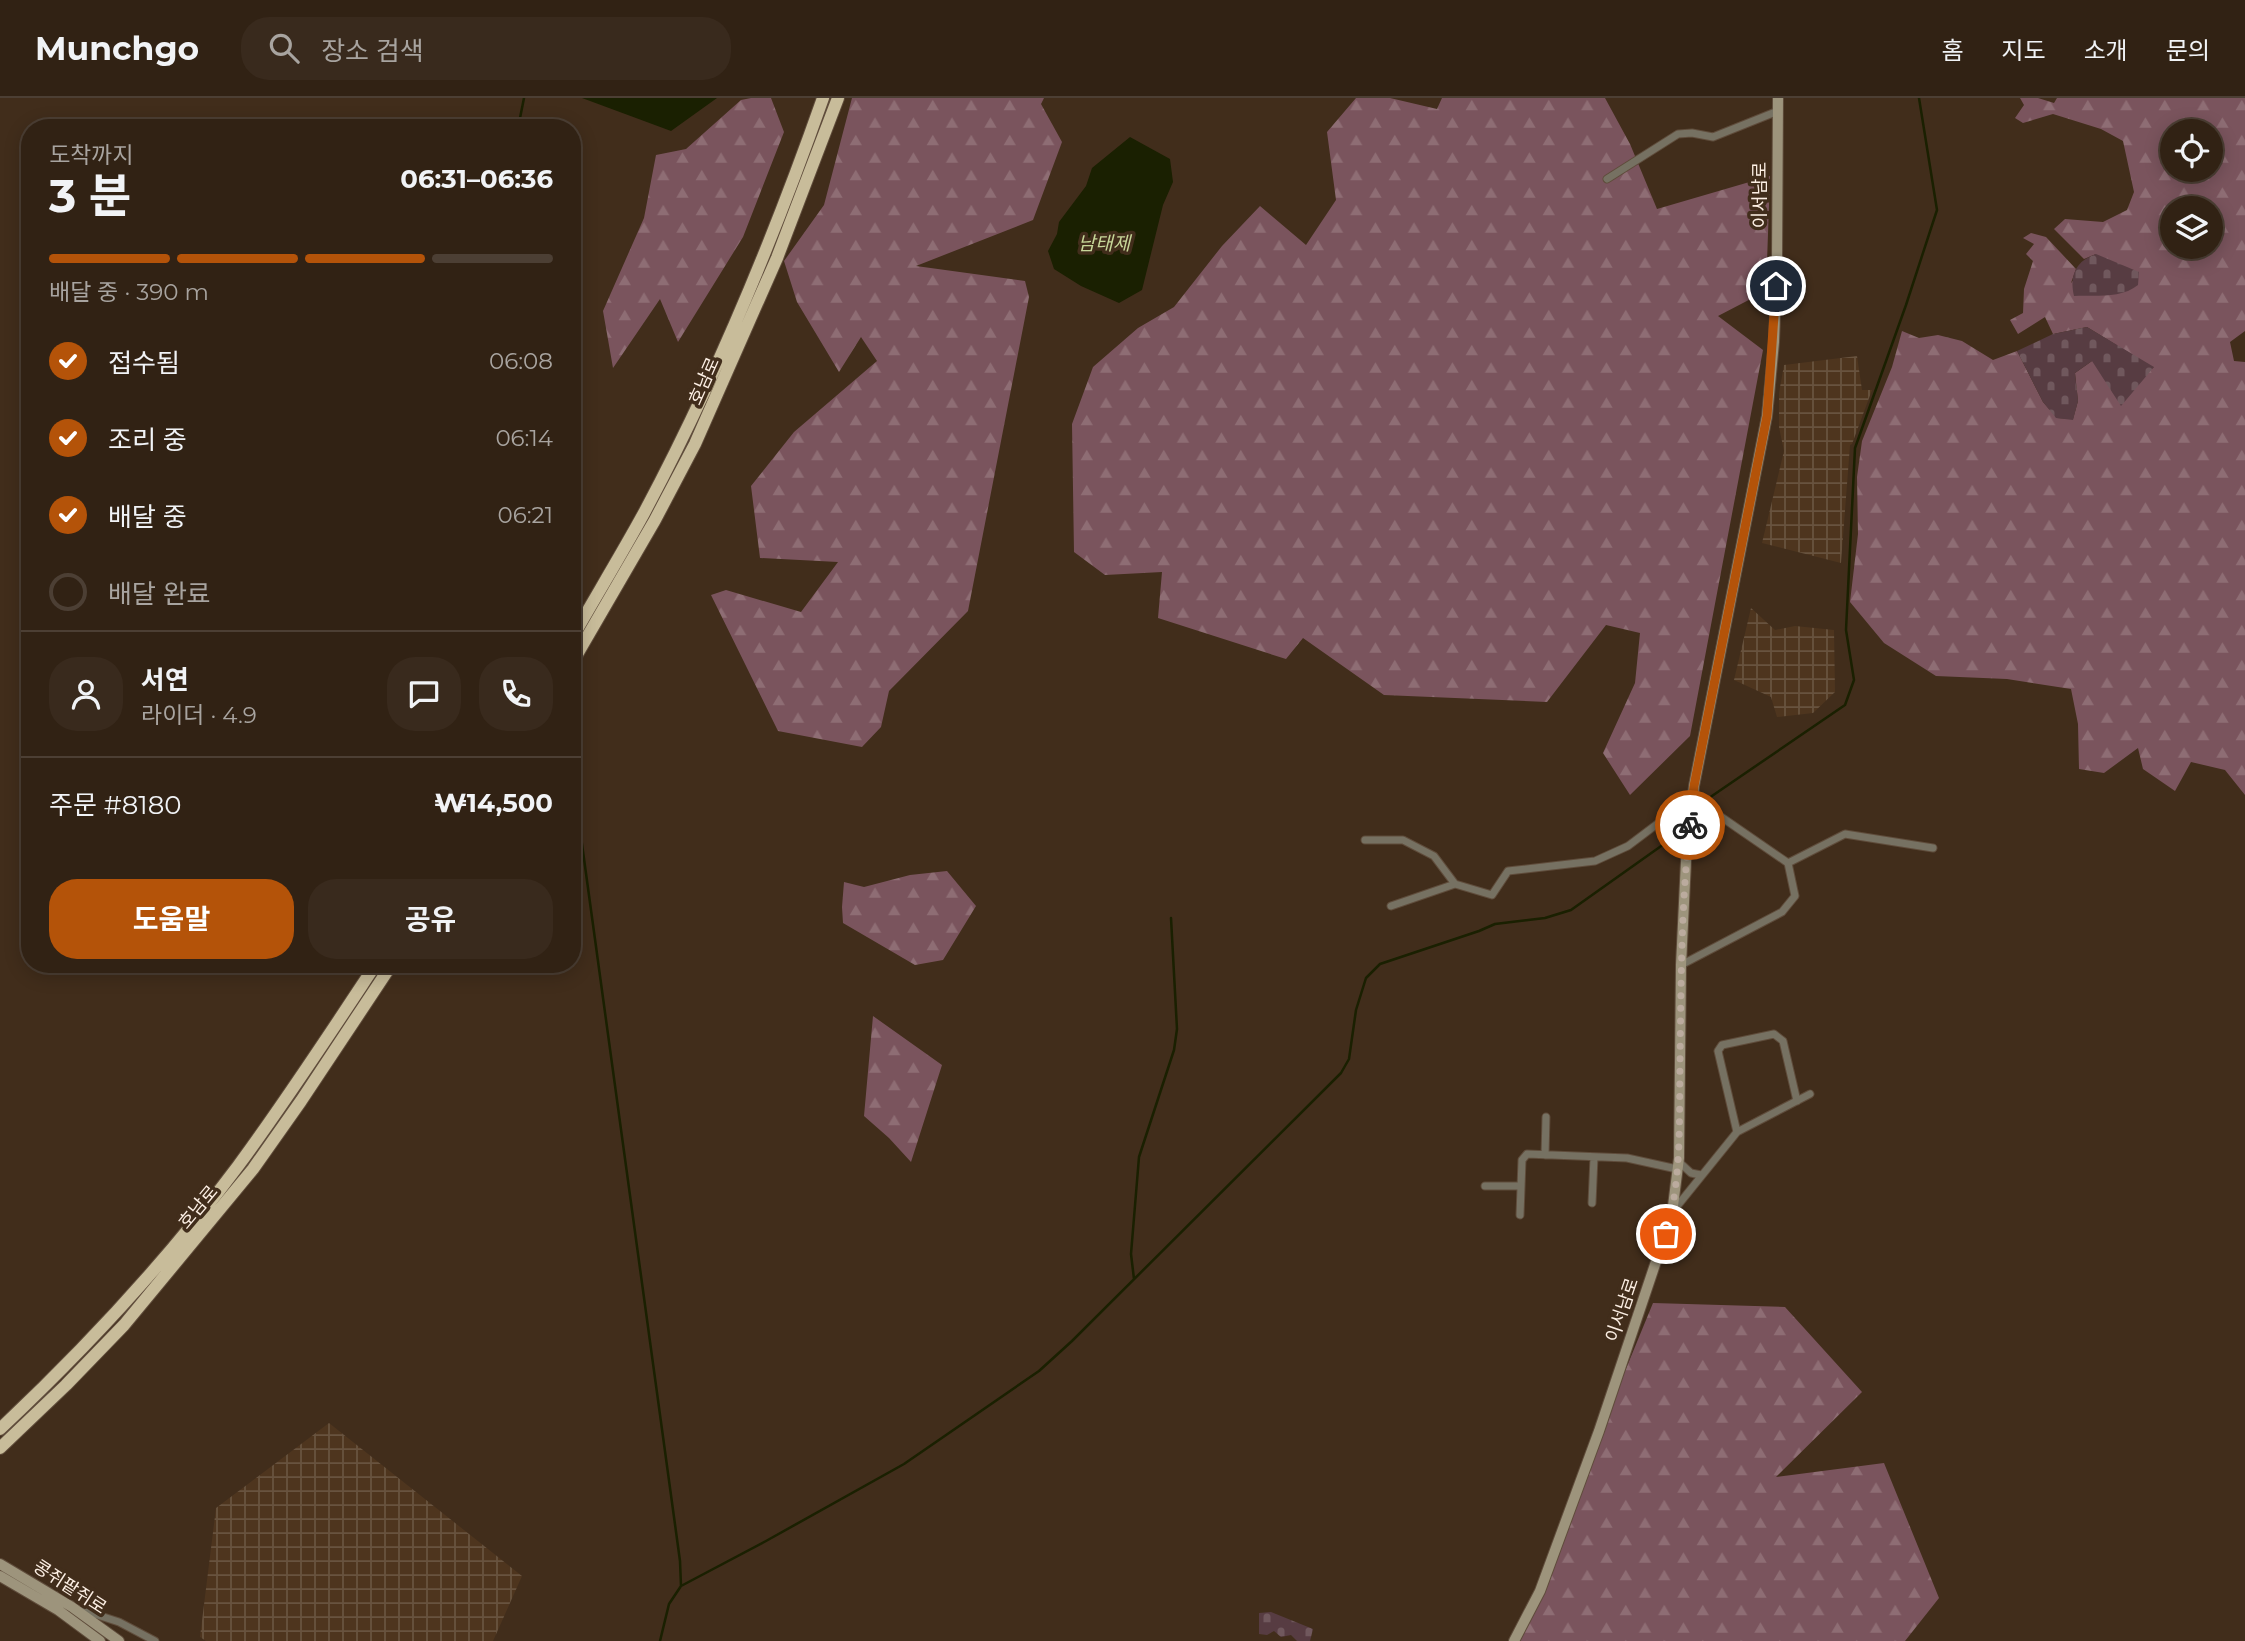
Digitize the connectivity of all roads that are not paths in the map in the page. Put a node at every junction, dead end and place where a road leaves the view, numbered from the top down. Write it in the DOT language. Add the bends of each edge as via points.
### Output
graph roads {
  1 [pos="823,98"];
  2 [pos="838,98"];
  3 [pos="1778,98"];
  4 [pos="1778,111"];
  5 [pos="1607,179"];
  6 [pos="581,622"];
  7 [pos="581,647"];
  8 [pos="1692,809"];
  9 [pos="1365,840"];
  10 [pos="1933,848"];
  11 [pos="1788,863"];
  12 [pos="1455,884"];
  13 [pos="1391,906"];
  14 [pos="1681,965"];
  15 [pos="370,973"];
  16 [pos="386,973"];
  17 [pos="1810,1094"];
  18 [pos="1797,1101"];
  19 [pos="1546,1117"];
  20 [pos="1737,1132"];
  21 [pos="1545,1155"];
  22 [pos="1594,1157"];
  23 [pos="1678,1165"];
  24 [pos="1701,1175"];
  25 [pos="1485,1186"];
  26 [pos="1521,1186"];
  27 [pos="1592,1203"];
  28 [pos="1672,1214"];
  29 [pos="1520,1215"];
  30 [pos="0,1429"];
  31 [pos="0,1447"];
  32 [pos="0,1564"];
  33 [pos="0,1576"];
  34 [pos="72,1607"];
  35 [pos="100,1641"];
  36 [pos="119,1641"];
  37 [pos="155,1641"];
  38 [pos="1514,1641"];
  1 -- 6 [label="highway, 호남로" via="770,243 724,350 644,513"];
  2 -- 7 [label="highway, 호남로" via="777,258 695,444"];
  3 -- 4 [label="main road, 이서남로"];
  4 -- 5 [label="street" via="1713,137 1678,134"];
  4 -- 8 [label="main road, 이서남로" via="1777,262 1767,416"];
  8 -- 11 [label="street" via="1714,812"];
  8 -- 12 [label="street" via="1681,806 1628,846 1595,861 1508,871 1492,895"];
  8 -- 14 [label="main road, 이서남로"];
  9 -- 12 [label="street" via="1403,840 1434,856"];
  10 -- 11 [label="street" via="1845,834"];
  11 -- 14 [label="street" via="1795,896 1782,912"];
  12 -- 13 [label="street"];
  14 -- 23 [label="main road, 이서남로"];
  15 -- 30 [label="highway, 호남로" via="238,1166 182,1236 101,1328"];
  16 -- 31 [label="highway, 호남로" via="253,1169 124,1325"];
  17 -- 18 [label="street"];
  18 -- 20 [label="street"];
  18 -- 20 [label="street" via="1783,1041 1774,1034 1722,1045 1718,1051"];
  19 -- 21 [label="street"];
  20 -- 24 [label="street"];
  21 -- 22 [label="street"];
  21 -- 26 [label="street" via="1527,1154 1522,1160"];
  22 -- 23 [label="street"];
  22 -- 27 [label="street"];
  23 -- 24 [label="street"];
  23 -- 28 [label="main road, 이서남로"];
  24 -- 28 [label="street"];
  25 -- 26 [label="street"];
  26 -- 29 [label="street"];
  28 -- 38 [label="main road, 이서남로" via="1600,1431 1540,1591"];
  32 -- 34 [label="main road, 콩쥐팥쥐로"];
  33 -- 35 [label="main road, 콩쥐팥쥐로" via="58,1609"];
  34 -- 36 [label="main road, 콩쥐팥쥐로"];
  34 -- 37 [label="street" via="119,1622"];
}
